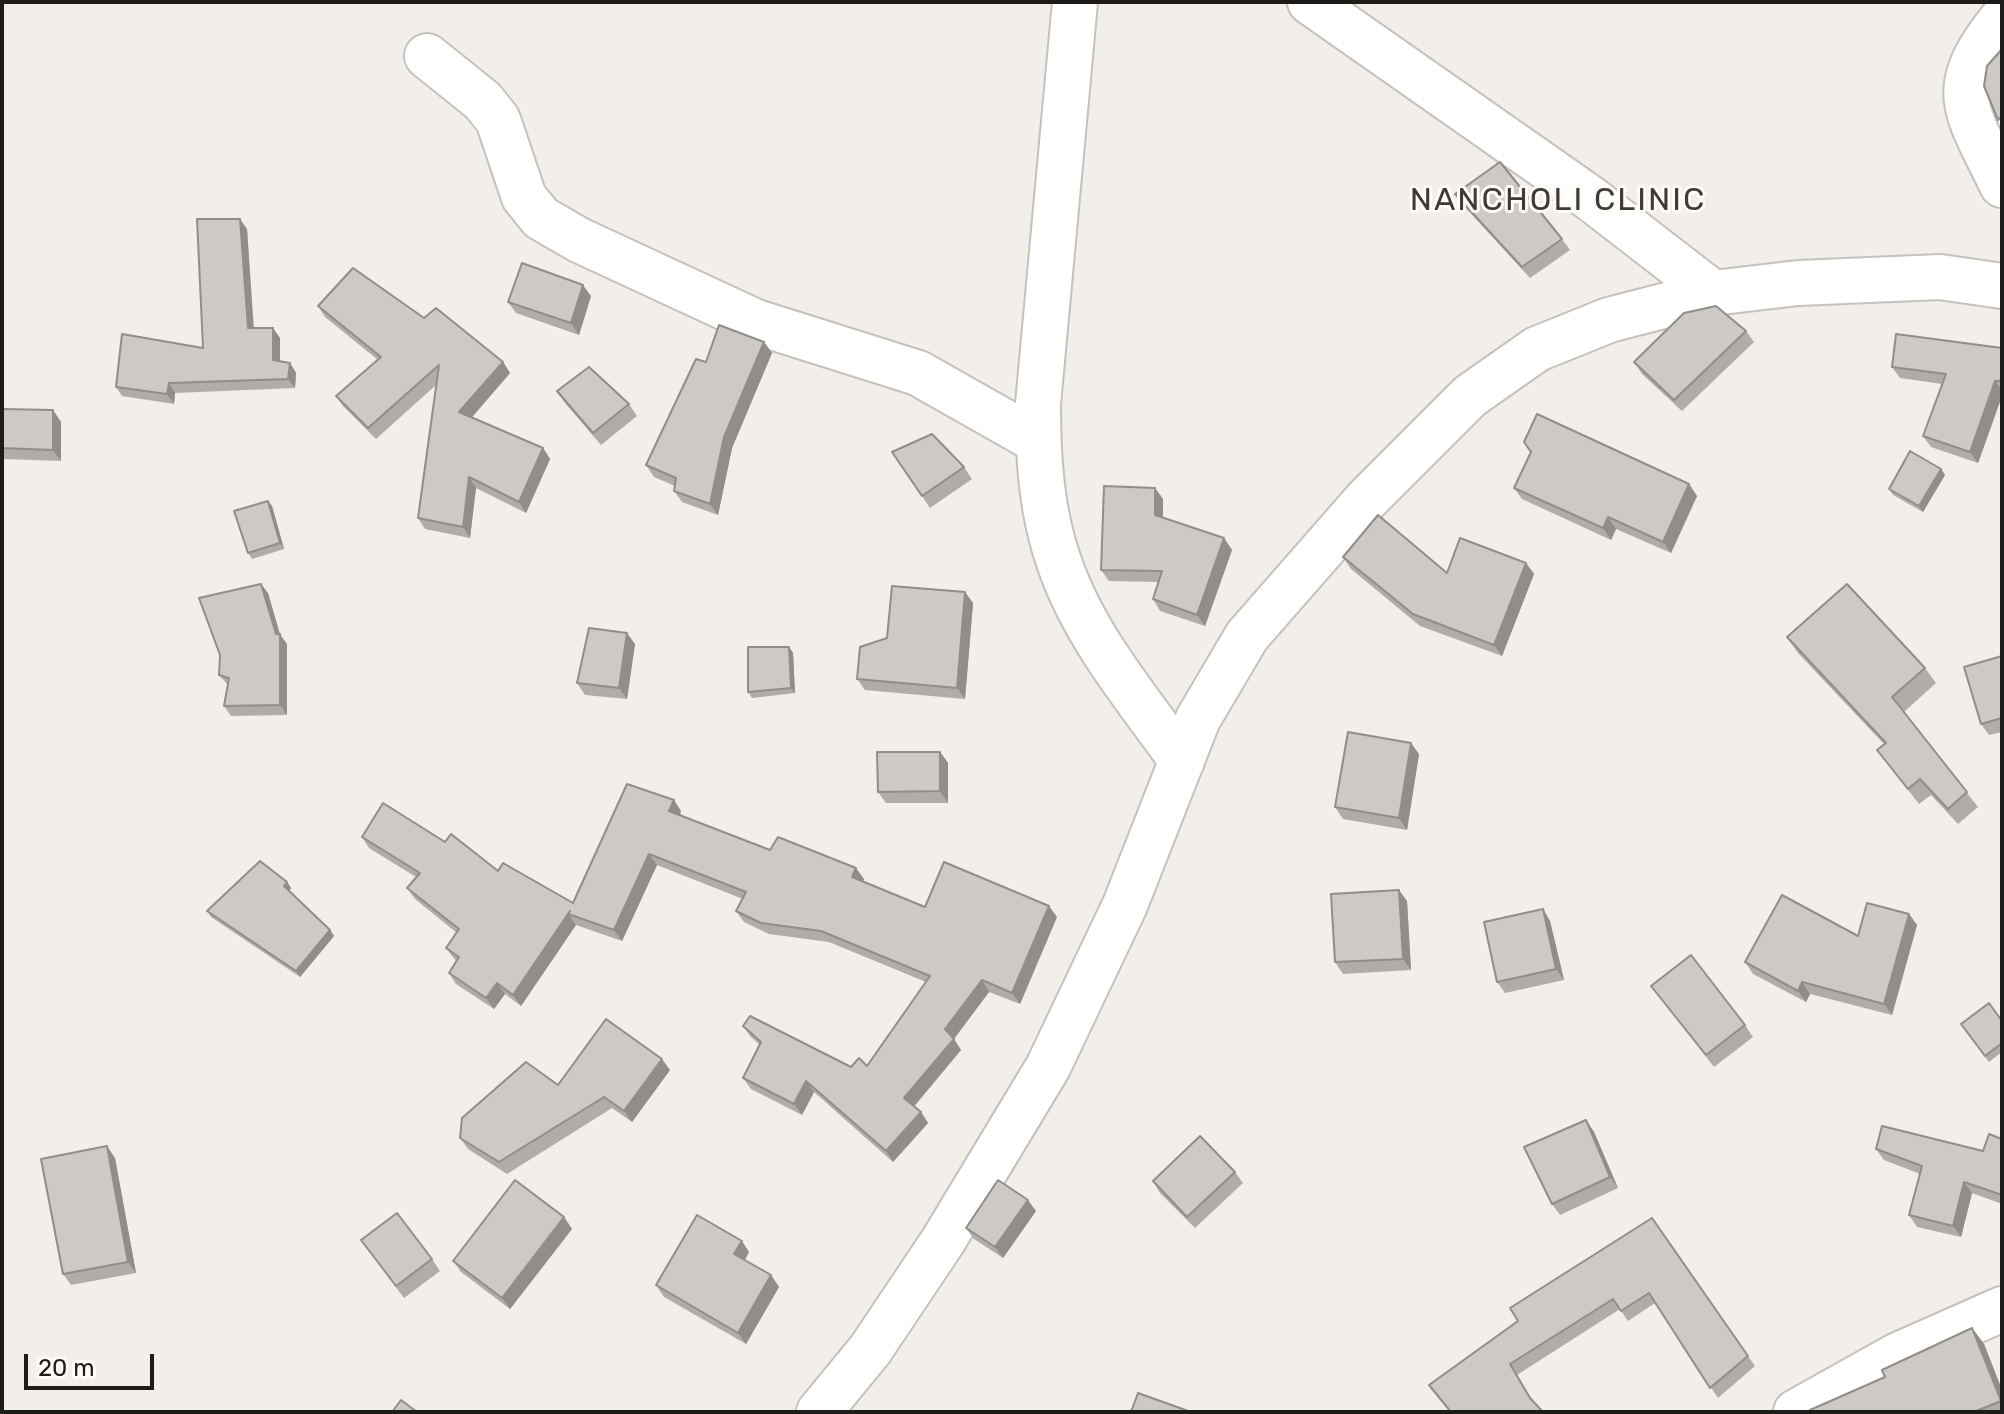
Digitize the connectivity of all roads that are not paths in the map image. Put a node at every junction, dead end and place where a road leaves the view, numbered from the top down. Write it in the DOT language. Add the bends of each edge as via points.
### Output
graph roads {
  1 [pos="1075,2"];
  2 [pos="1310,2"];
  3 [pos="2002,19"];
  4 [pos="427,56"];
  5 [pos="2002,185"];
  6 [pos="2002,286"];
  7 [pos="1713,293"];
  8 [pos="1038,441"];
  9 [pos="1182,761"];
  10 [pos="2002,1309"];
  11 [pos="819,1412"];
  12 [pos="1796,1412"];
  1 -- 8 [label="street"];
  2 -- 7 [label="street" via="1590,198"];
  3 -- 5 [label="street" via="1972,60 1964,85 1966,106"];
  4 -- 8 [label="street" via="483,101 498,120 524,197 541,218 756,322 918,373"];
  6 -- 7 [label="street" via="1940,277"];
  7 -- 9 [label="street" via="1609,320 1537,349 1470,396 1366,500 1247,636 1198,719"];
  8 -- 9 [label="street" via="1045,508 1059,563 1100,648"];
  9 -- 11 [label="street" via="1125,905 1048,1067 935,1253 870,1350"];
  10 -- 12 [label="street" via="1898,1355"];
}
